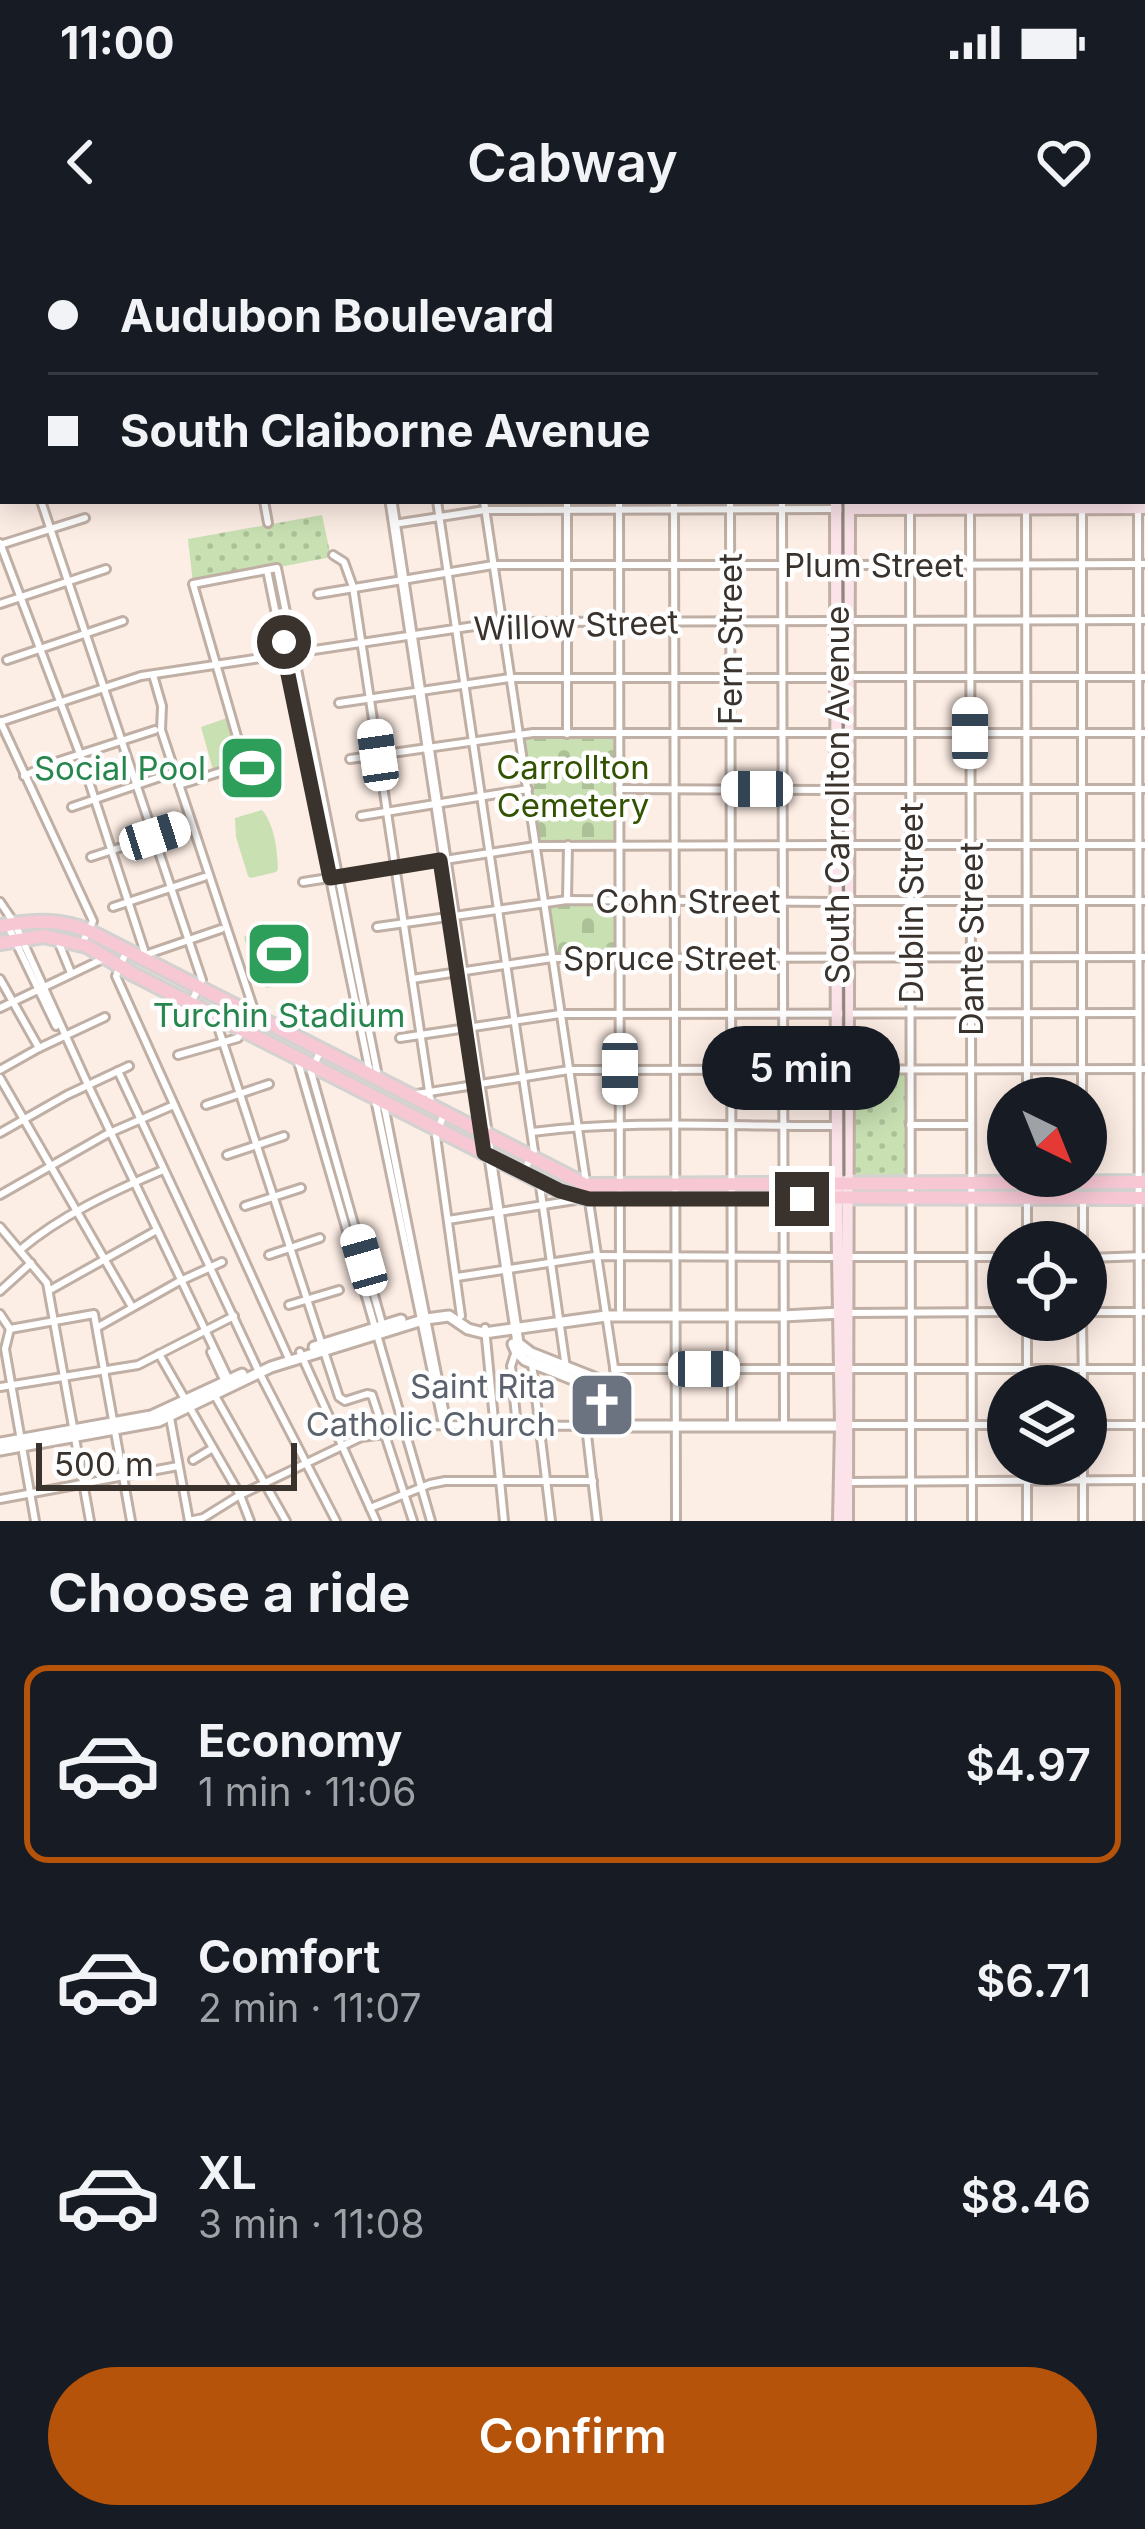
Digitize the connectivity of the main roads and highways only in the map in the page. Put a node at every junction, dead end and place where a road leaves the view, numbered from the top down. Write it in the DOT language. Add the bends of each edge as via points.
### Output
graph roads {
  1 [pos="842,505"];
  2 [pos="910,505"];
  3 [pos="970,505"];
  4 [pos="1026,505"];
  5 [pos="1082,505"];
  6 [pos="1140,506"];
  7 [pos="7,925"];
  8 [pos="86,938"];
  9 [pos="12,941"];
  10 [pos="314,1072"];
  11 [pos="373,1072"];
  12 [pos="424,1097"];
  13 [pos="379,1101"];
  14 [pos="1107,1180"];
  15 [pos="987,1182"];
  16 [pos="1142,1182"];
  17 [pos="796,1183"];
  18 [pos="838,1183"];
  19 [pos="879,1184"];
  20 [pos="676,1191"];
  21 [pos="585,1194"];
  22 [pos="1142,1198"];
  23 [pos="802,1199"];
  24 [pos="848,1199"];
  25 [pos="885,1199"];
  26 [pos="843,1521"];
  1 -- 2 [label="main road"];
  1 -- 18 [label="main road, South Carrollton Avenue"];
  2 -- 3 [label="main road"];
  3 -- 4 [label="main road"];
  4 -- 5 [label="main road"];
  5 -- 6 [label="main road"];
  7 -- 8 [label="main road" via="60,922"];
  8 -- 9 [label="main road"];
  8 -- 10 [label="main road" via="133,974"];
  8 -- 11 [label="main road" via="142,957"];
  10 -- 11 [label="main road" via="371,1088 378,1084"];
  10 -- 13 [label="main road"];
  11 -- 12 [label="main road"];
  12 -- 13 [label="main road" via="387,1088"];
  12 -- 21 [label="main road"];
  13 -- 21 [label="main road" via="542,1182"];
  14 -- 16 [label="main road"];
  15 -- 19 [label="main road"];
  17 -- 18 [label="main road"];
  17 -- 20 [label="main road"];
  17 -- 23 [label="main road" via="792,1192"];
  18 -- 19 [label="main road"];
  18 -- 23 [label="main road"];
  18 -- 24 [label="main road, South Carrollton Avenue"];
  19 -- 24 [label="main road"];
  19 -- 25 [label="main road" via="895,1191"];
  20 -- 21 [label="main road"];
  20 -- 23 [label="main road"];
  22 -- 25 [label="main road"];
  23 -- 24 [label="main road"];
  24 -- 25 [label="main road"];
  24 -- 26 [label="main road, South Carrollton Avenue" via="839,1313"];
}
